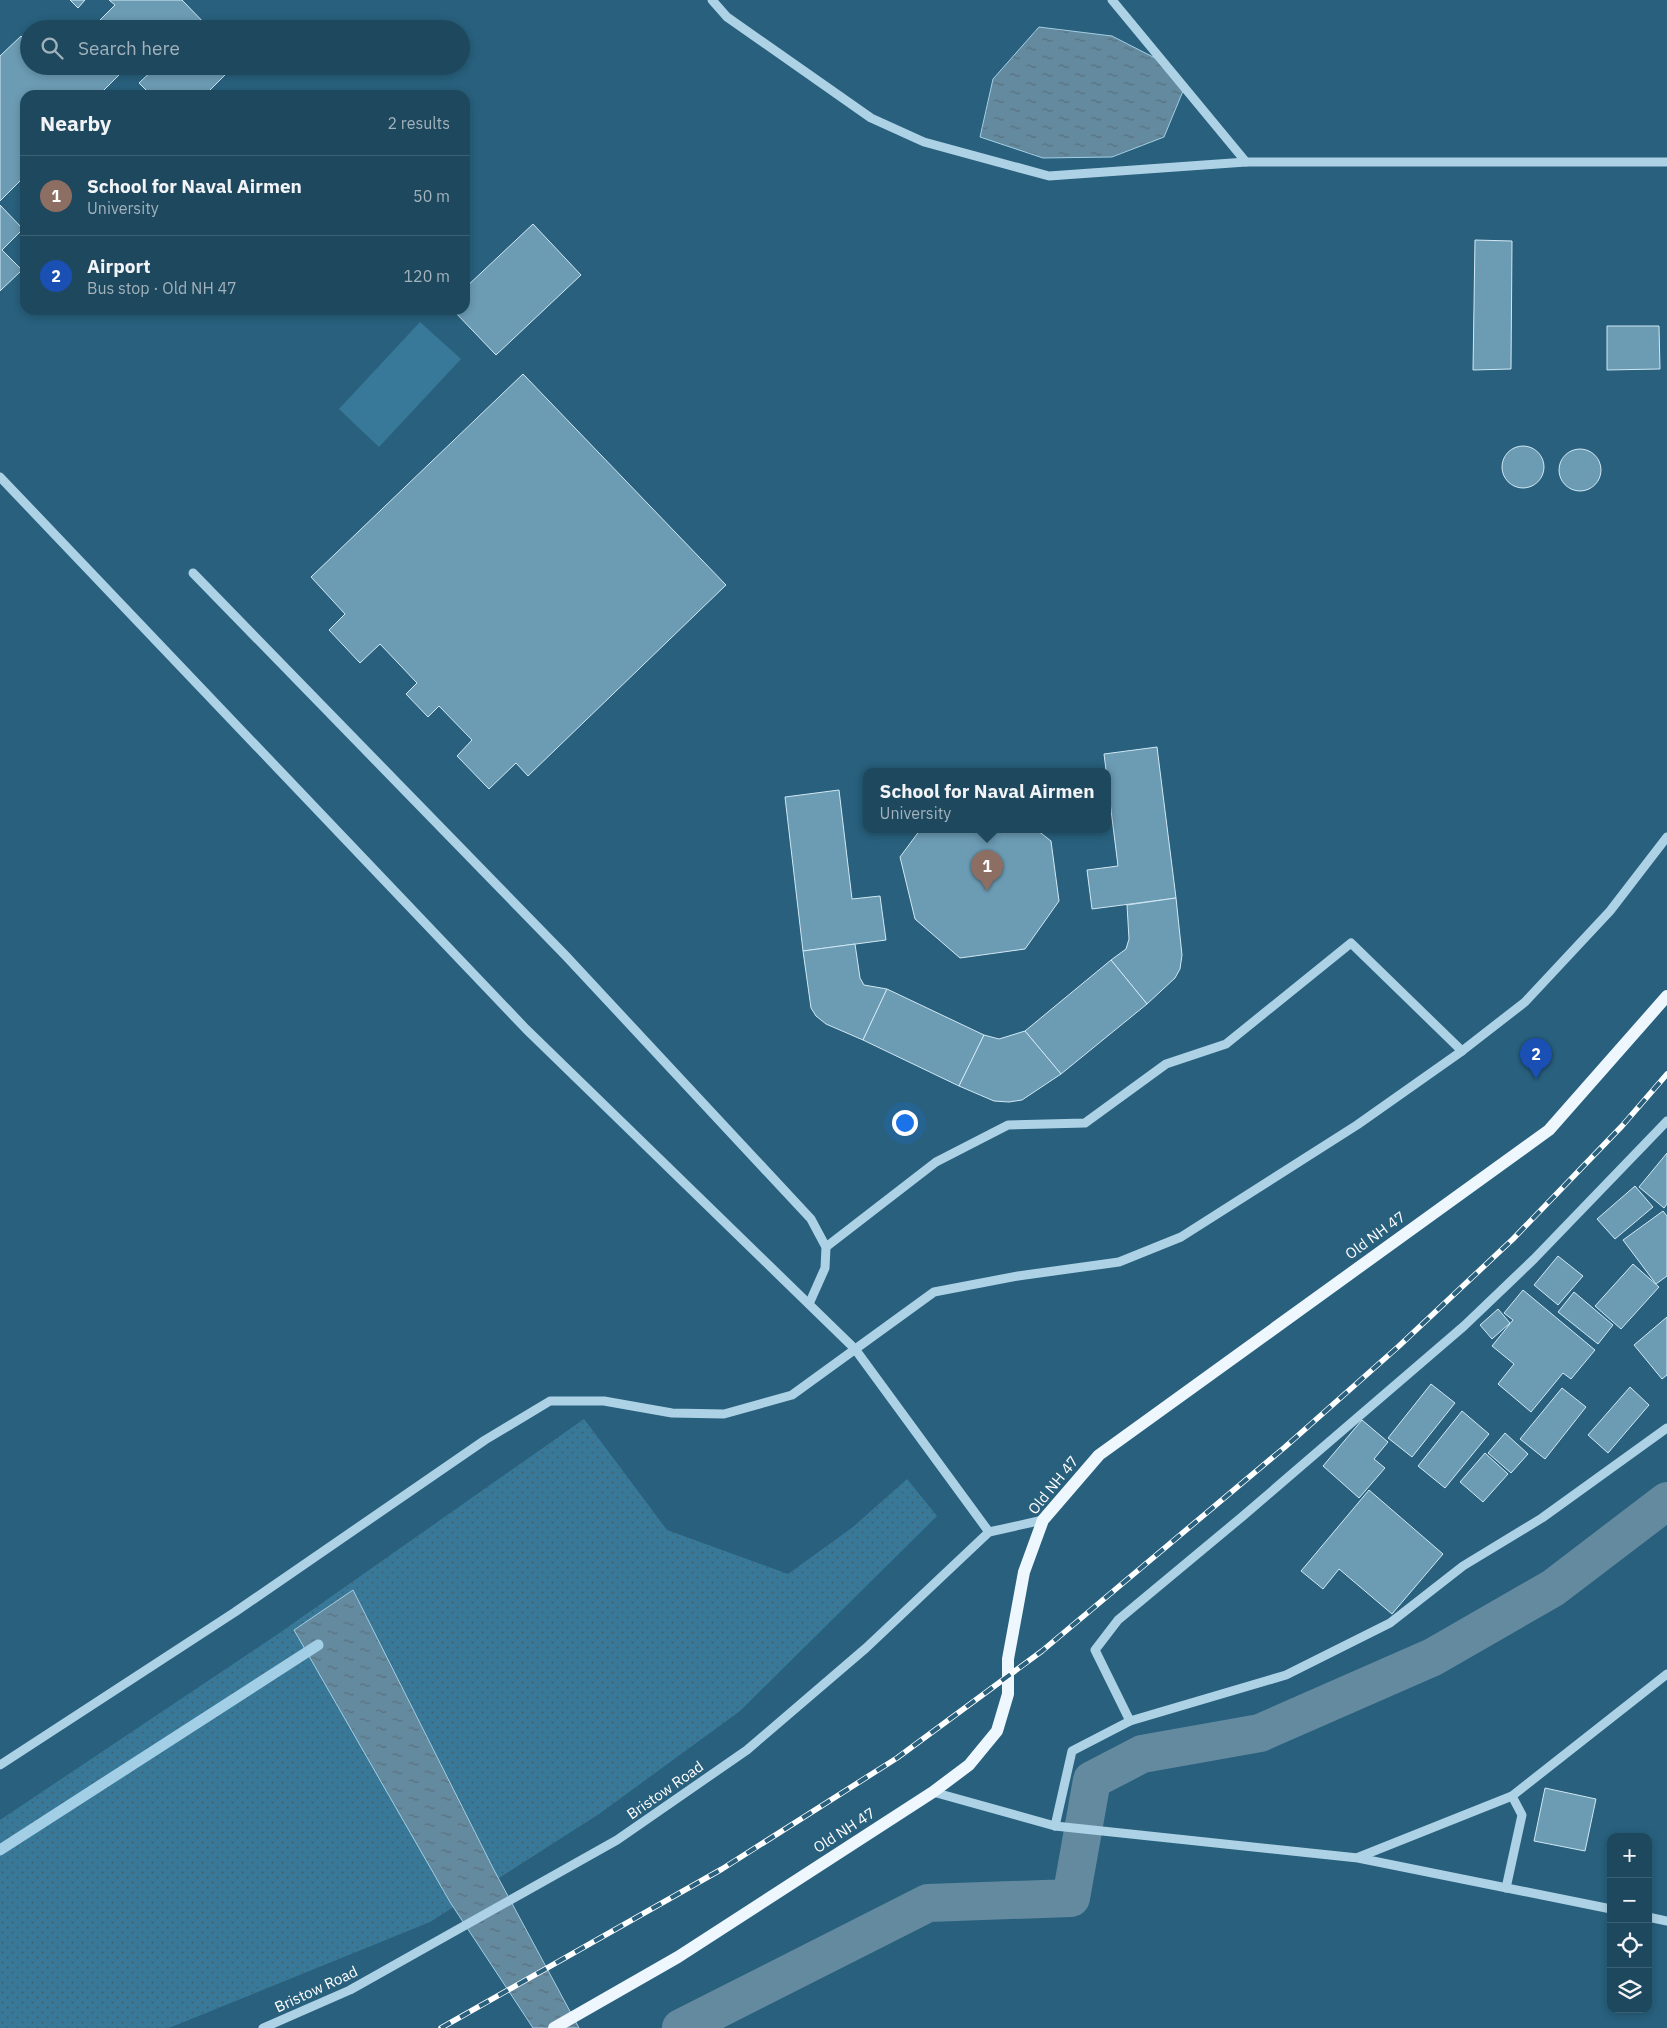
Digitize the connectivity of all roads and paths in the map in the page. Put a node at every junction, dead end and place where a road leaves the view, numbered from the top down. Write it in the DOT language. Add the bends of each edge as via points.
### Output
graph roads {
  1 [pos="712,0"];
  2 [pos="1112,0"];
  3 [pos="1246,162"];
  4 [pos="1667,162"];
  5 [pos="0,478"];
  6 [pos="193,572"];
  7 [pos="1667,837"];
  8 [pos="1667,996"];
  9 [pos="1462,1051"];
  10 [pos="1667,1122"];
  11 [pos="826,1247"];
  12 [pos="809,1304"];
  13 [pos="855,1350"];
  14 [pos="1667,1428"];
  15 [pos="1042,1520"];
  16 [pos="989,1532"];
  17 [pos="1667,1674"];
  18 [pos="1130,1721"];
  19 [pos="0,1765"];
  20 [pos="933,1792"];
  21 [pos="1512,1796"];
  22 [pos="1055,1826"];
  23 [pos="1358,1858"];
  24 [pos="1506,1888"];
  25 [pos="1607,1909"];
  26 [pos="1652,1918"];
  27 [pos="1667,1921"];
  28 [pos="262,2028"];
  29 [pos="554,2028"];
  1 -- 3 [label="street" via="728,17 872,118 924,142 1049,176"];
  2 -- 3 [label="street"];
  3 -- 4 [label="street"];
  5 -- 12 [label="street" via="526,1029"];
  6 -- 11 [label="street" via="584,977 811,1219"];
  7 -- 9 [label="street" via="1610,911 1525,1002"];
  8 -- 15 [label="main road, Old NH 47" via="1549,1130 1099,1455"];
  9 -- 11 [label="street" via="1351,943 1226,1044 1166,1064 1085,1123 1008,1126 936,1162"];
  9 -- 13 [label="street" via="1357,1125 1181,1237 1119,1262 934,1292"];
  10 -- 18 [label="street" via="1464,1326 1118,1620 1094,1650"];
  11 -- 12 [label="street" via="825,1268"];
  12 -- 13 [label="street"];
  13 -- 16 [label="street"];
  13 -- 19 [label="street" via="792,1395 724,1414 672,1413 604,1402 550,1401 485,1440 235,1612"];
  14 -- 18 [label="street" via="1542,1518 1463,1566 1390,1624 1286,1675"];
  15 -- 16 [label="street"];
  15 -- 20 [label="main road, Old NH 47" via="1024,1572 1008,1659 1008,1694 997,1731 970,1765"];
  16 -- 28 [label="street, Bristow Road" via="866,1648 747,1750 617,1840 350,1990"];
  17 -- 21 [label="street"];
  18 -- 22 [label="street" via="1072,1751"];
  20 -- 22 [label="street"];
  20 -- 29 [label="main road, Old NH 47" via="678,1957"];
  21 -- 23 [label="street"];
  21 -- 24 [label="street" via="1522,1815"];
  22 -- 23 [label="street"];
  23 -- 24 [label="street"];
  24 -- 25 [label="street"];
  26 -- 27 [label="street"];
}
